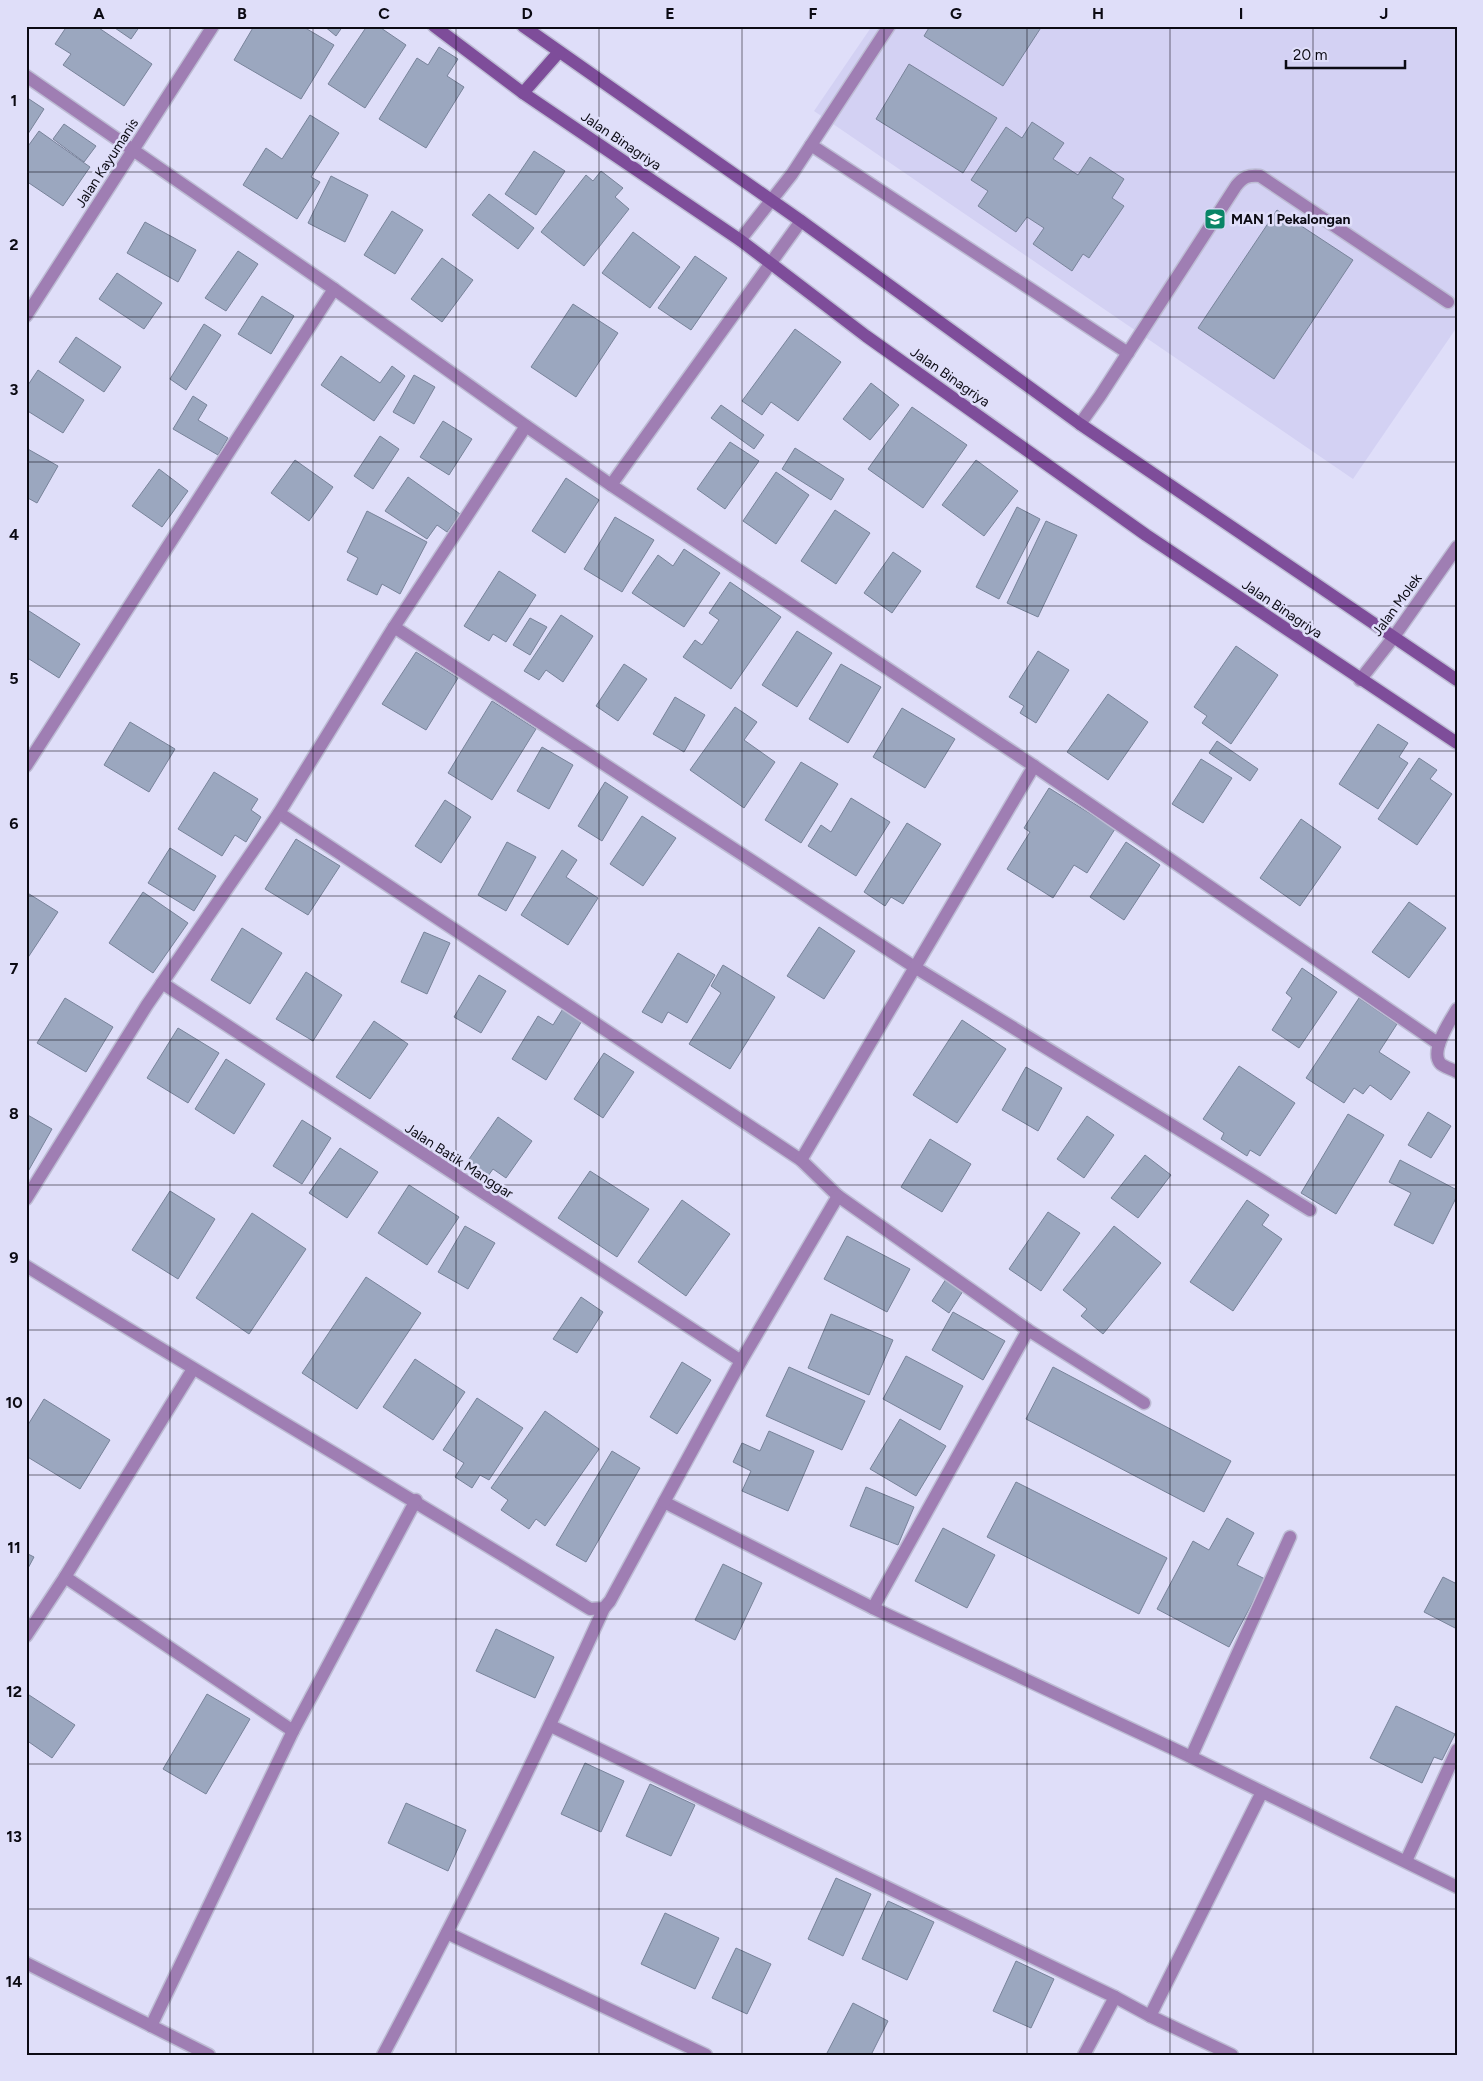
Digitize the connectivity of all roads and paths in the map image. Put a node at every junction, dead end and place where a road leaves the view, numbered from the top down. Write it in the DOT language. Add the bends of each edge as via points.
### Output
graph roads {
  1 [pos="213,26"];
  2 [pos="434,26"];
  3 [pos="524,26"];
  4 [pos="889,26"];
  5 [pos="558,52"];
  6 [pos="26,76"];
  7 [pos="523,93"];
  8 [pos="811,145"];
  9 [pos="133,150"];
  10 [pos="772,201"];
  11 [pos="801,220"];
  12 [pos="740,240"];
  13 [pos="771,264"];
  14 [pos="334,289"];
  15 [pos="1448,302"];
  16 [pos="26,316"];
  17 [pos="1128,353"];
  18 [pos="1083,419"];
  19 [pos="526,426"];
  20 [pos="611,485"];
  21 [pos="1457,547"];
  22 [pos="394,627"];
  23 [pos="1393,638"];
  24 [pos="1360,680"];
  25 [pos="1457,680"];
  26 [pos="1457,743"];
  27 [pos="26,766"];
  28 [pos="1034,766"];
  29 [pos="279,813"];
  30 [pos="916,968"];
  31 [pos="162,983"];
  32 [pos="1457,1009"];
  33 [pos="1439,1044"];
  34 [pos="1457,1072"];
  35 [pos="801,1160"];
  36 [pos="838,1196"];
  37 [pos="26,1199"];
  38 [pos="1310,1210"];
  39 [pos="26,1266"];
  40 [pos="1028,1330"];
  41 [pos="741,1361"];
  42 [pos="193,1369"];
  43 [pos="1144,1404"];
  44 [pos="416,1500"];
  45 [pos="664,1502"];
  46 [pos="1290,1537"];
  47 [pos="65,1577"];
  48 [pos="604,1608"];
  49 [pos="873,1608"];
  50 [pos="26,1636"];
  51 [pos="550,1726"];
  52 [pos="293,1731"];
  53 [pos="1457,1750"];
  54 [pos="1191,1757"];
  55 [pos="1262,1792"];
  56 [pos="1406,1861"];
  57 [pos="1457,1887"];
  58 [pos="447,1933"];
  59 [pos="26,1963"];
  60 [pos="1115,1997"];
  61 [pos="1150,2016"];
  62 [pos="151,2026"];
  63 [pos="209,2055"];
  64 [pos="383,2055"];
  65 [pos="706,2055"];
  66 [pos="1084,2055"];
  67 [pos="1232,2055"];
  1 -- 9 [label="street, Jalan Kayumanis"];
  2 -- 7 [label="street, Jalan Binagriya"];
  3 -- 5 [label="street"];
  4 -- 8 [label="street"];
  5 -- 7 [label="street"];
  5 -- 10 [label="street"];
  6 -- 9 [label="street"];
  7 -- 12 [label="street, Jalan Binagriya"];
  8 -- 10 [label="street"];
  8 -- 17 [label="street"];
  9 -- 14 [label="street"];
  9 -- 16 [label="street, Jalan Kayumanis"];
  10 -- 11 [label="street"];
  10 -- 12 [label="street"];
  11 -- 13 [label="street"];
  11 -- 18 [label="street"];
  12 -- 13 [label="street, Jalan Binagriya"];
  13 -- 20 [label="street"];
  13 -- 24 [label="street, Jalan Binagriya" via="866,336 1146,535"];
  14 -- 19 [label="street"];
  14 -- 27 [label="street"];
  15 -- 17 [label="street" via="1260,176 1250,175 1236,186"];
  17 -- 18 [label="street"];
  18 -- 23 [label="street"];
  19 -- 20 [label="street"];
  19 -- 22 [label="street"];
  20 -- 28 [label="street"];
  21 -- 23 [label="street, Jalan Molek"];
  22 -- 29 [label="street"];
  22 -- 30 [label="street"];
  23 -- 24 [label="street, Jalan Molek"];
  23 -- 25 [label="street"];
  24 -- 26 [label="street, Jalan Binagriya"];
  28 -- 30 [label="street"];
  28 -- 33 [label="street"];
  29 -- 31 [label="street"];
  29 -- 35 [label="street"];
  30 -- 35 [label="street"];
  30 -- 38 [label="street"];
  31 -- 37 [label="street"];
  31 -- 41 [label="street, Jalan Batik Manggar"];
  32 -- 33 [label="street"];
  33 -- 34 [label="street" via="1436,1054 1440,1064"];
  35 -- 36 [label="street"];
  36 -- 40 [label="street"];
  36 -- 41 [label="street"];
  39 -- 42 [label="street"];
  40 -- 43 [label="street"];
  40 -- 49 [label="street"];
  41 -- 45 [label="street"];
  42 -- 44 [label="street"];
  42 -- 47 [label="street"];
  44 -- 48 [label="street" via="590,1609"];
  44 -- 52 [label="street"];
  45 -- 48 [label="street"];
  45 -- 49 [label="street"];
  46 -- 54 [label="street"];
  47 -- 50 [label="street"];
  47 -- 52 [label="street"];
  48 -- 51 [label="street"];
  49 -- 54 [label="street"];
  51 -- 58 [label="street"];
  51 -- 60 [label="street"];
  52 -- 62 [label="street"];
  53 -- 56 [label="street"];
  54 -- 55 [label="street"];
  55 -- 56 [label="street"];
  55 -- 61 [label="street"];
  56 -- 57 [label="street"];
  58 -- 64 [label="street"];
  58 -- 65 [label="street"];
  59 -- 62 [label="street"];
  60 -- 61 [label="street"];
  60 -- 66 [label="street"];
  61 -- 67 [label="street"];
  62 -- 63 [label="street"];
}
